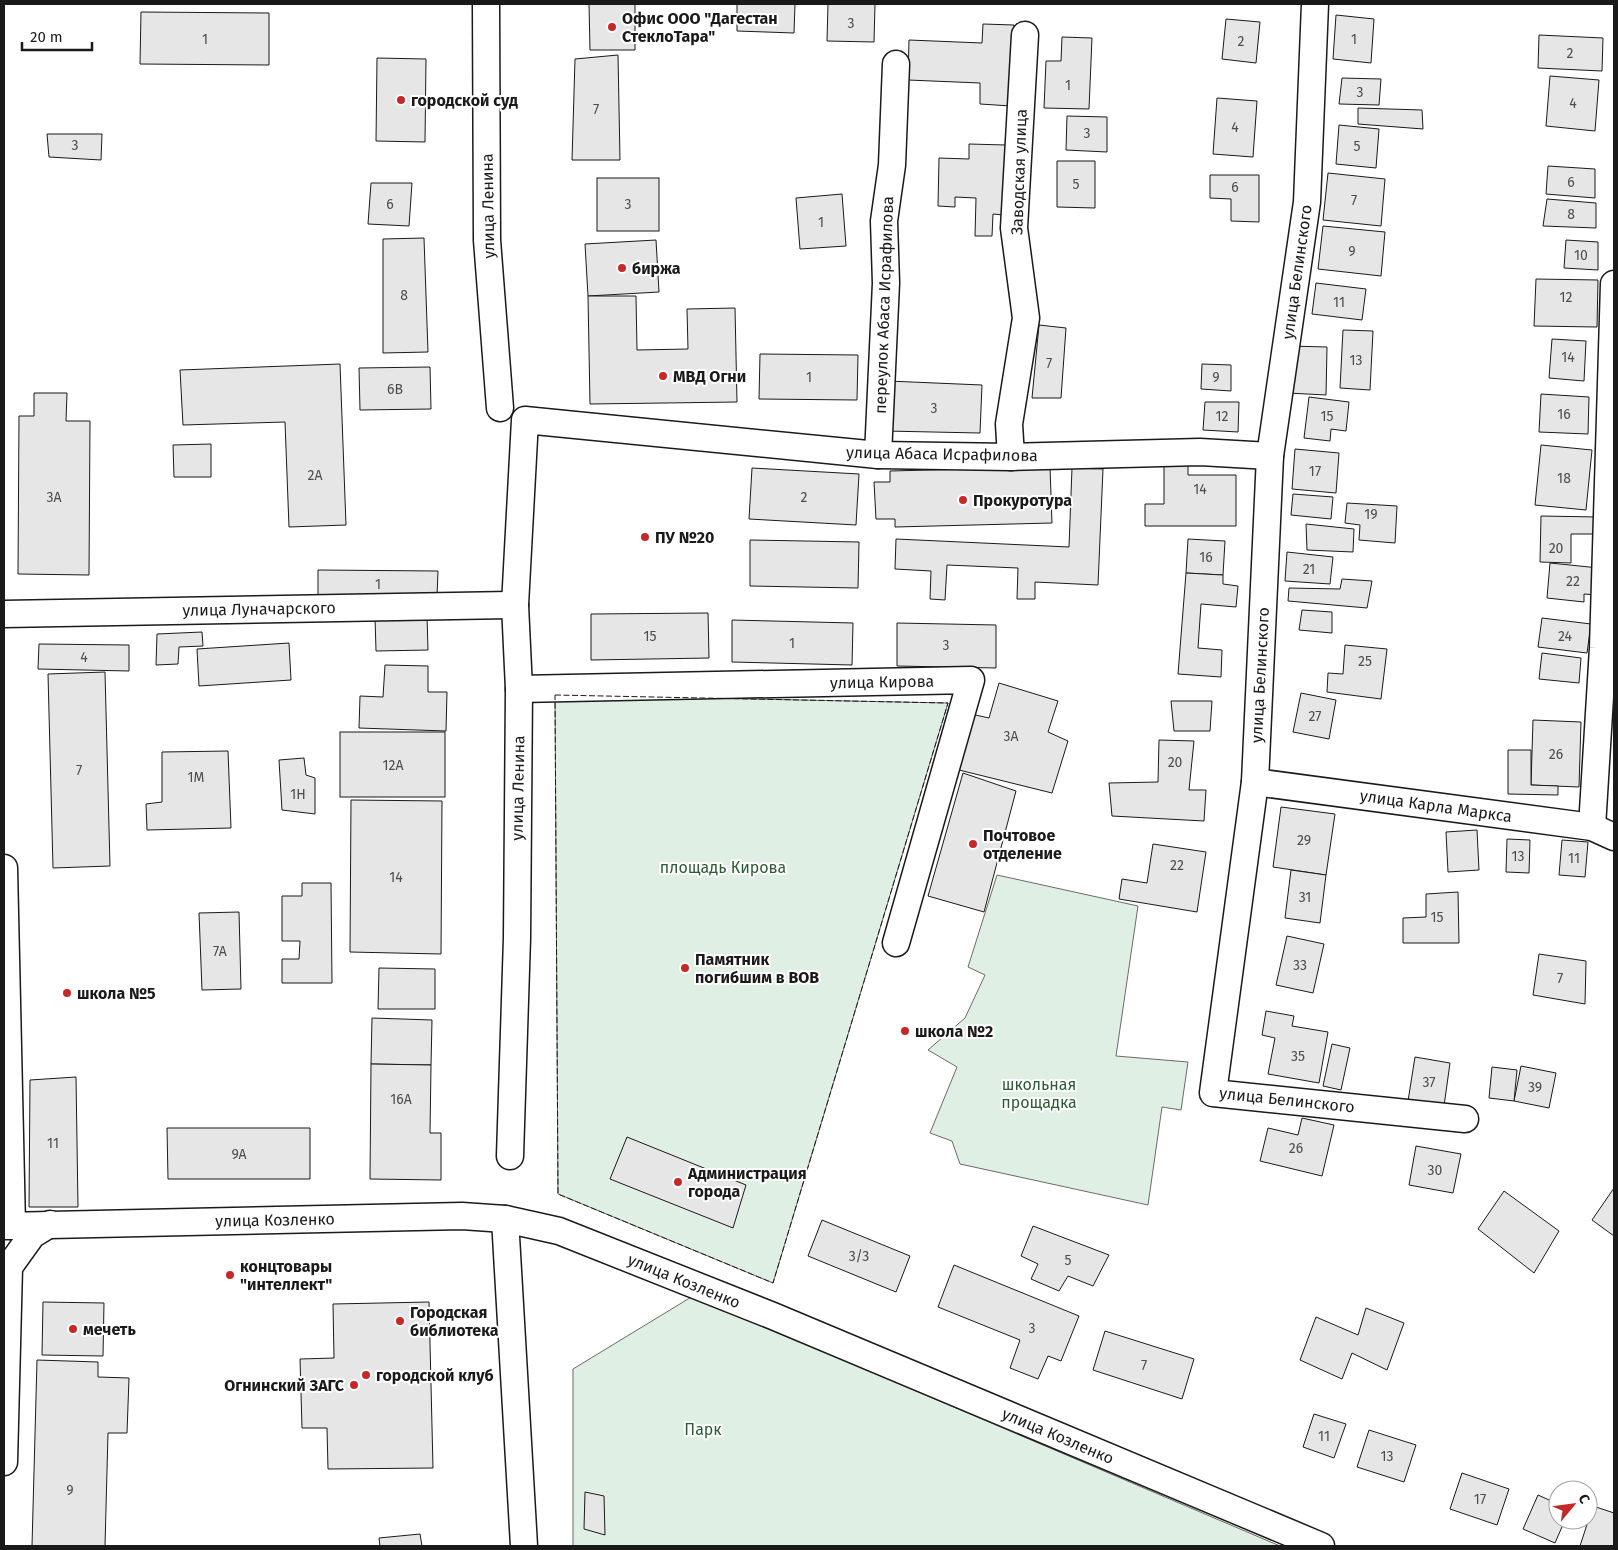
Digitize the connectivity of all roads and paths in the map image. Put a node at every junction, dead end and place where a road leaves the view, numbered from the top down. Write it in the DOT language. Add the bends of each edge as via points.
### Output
graph roads {
  1 [pos="486,4"];
  2 [pos="1315,4"];
  3 [pos="1025,35"];
  4 [pos="896,64"];
  5 [pos="1614,284"];
  6 [pos="500,408"];
  7 [pos="526,420"];
  8 [pos="878,455"];
  9 [pos="1270,456"];
  10 [pos="1011,457"];
  11 [pos="515,605"];
  12 [pos="4,614"];
  13 [pos="519,689"];
  14 [pos="1256,782"];
  15 [pos="1603,832"];
  16 [pos="4,868"];
  17 [pos="896,943"];
  18 [pos="1465,1119"];
  19 [pos="510,1156"];
  20 [pos="506,1219"];
  21 [pos="50,1224"];
  22 [pos="8,1226"];
  23 [pos="6,1264"];
  24 [pos="4,1462"];
  25 [pos="524,1546"];
  26 [pos="1321,1546"];
  1 -- 6 [label="street, улица Ленина" via="487,240"];
  2 -- 9 [label="street, улица Белинского" via="1307,202"];
  3 -- 10 [label="street, Заводская улица" via="1014,228 1026,318 1009,424"];
  4 -- 8 [label="street, переулок Абаса Исрафилова" via="892,165 884,221 886,283"];
  5 -- 15 [label="street" via="1603,648"];
  7 -- 8 [label="street, улица Абаса Исрафилова"];
  7 -- 11 [label="street, улица Ленина"];
  8 -- 10 [label="street, улица Абаса Исрафилова"];
  9 -- 10 [label="street, улица Абаса Исрафилова" via="1200,452"];
  9 -- 14 [label="street, улица Белинского"];
  11 -- 12 [label="street, улица Луначарского"];
  11 -- 13 [label="street, улица Ленина"];
  13 -- 17 [label="street, улица Кирова" via="971,680"];
  13 -- 19 [label="street, улица Ленина" via="517,938"];
  14 -- 15 [label="street, улица Карла Маркса"];
  14 -- 18 [label="street, улица Белинского" via="1213,1093"];
  16 -- 22 [label="street"];
  20 -- 21 [label="street, улица Козленко" via="462,1216"];
  20 -- 25 [label="street"];
  20 -- 26 [label="street, улица Козленко" via="559,1231 773,1316"];
  21 -- 22 [label="street, улица Козленко"];
  21 -- 23 [label="street" via="32,1235"];
  23 -- 24 [label="street"];
}
